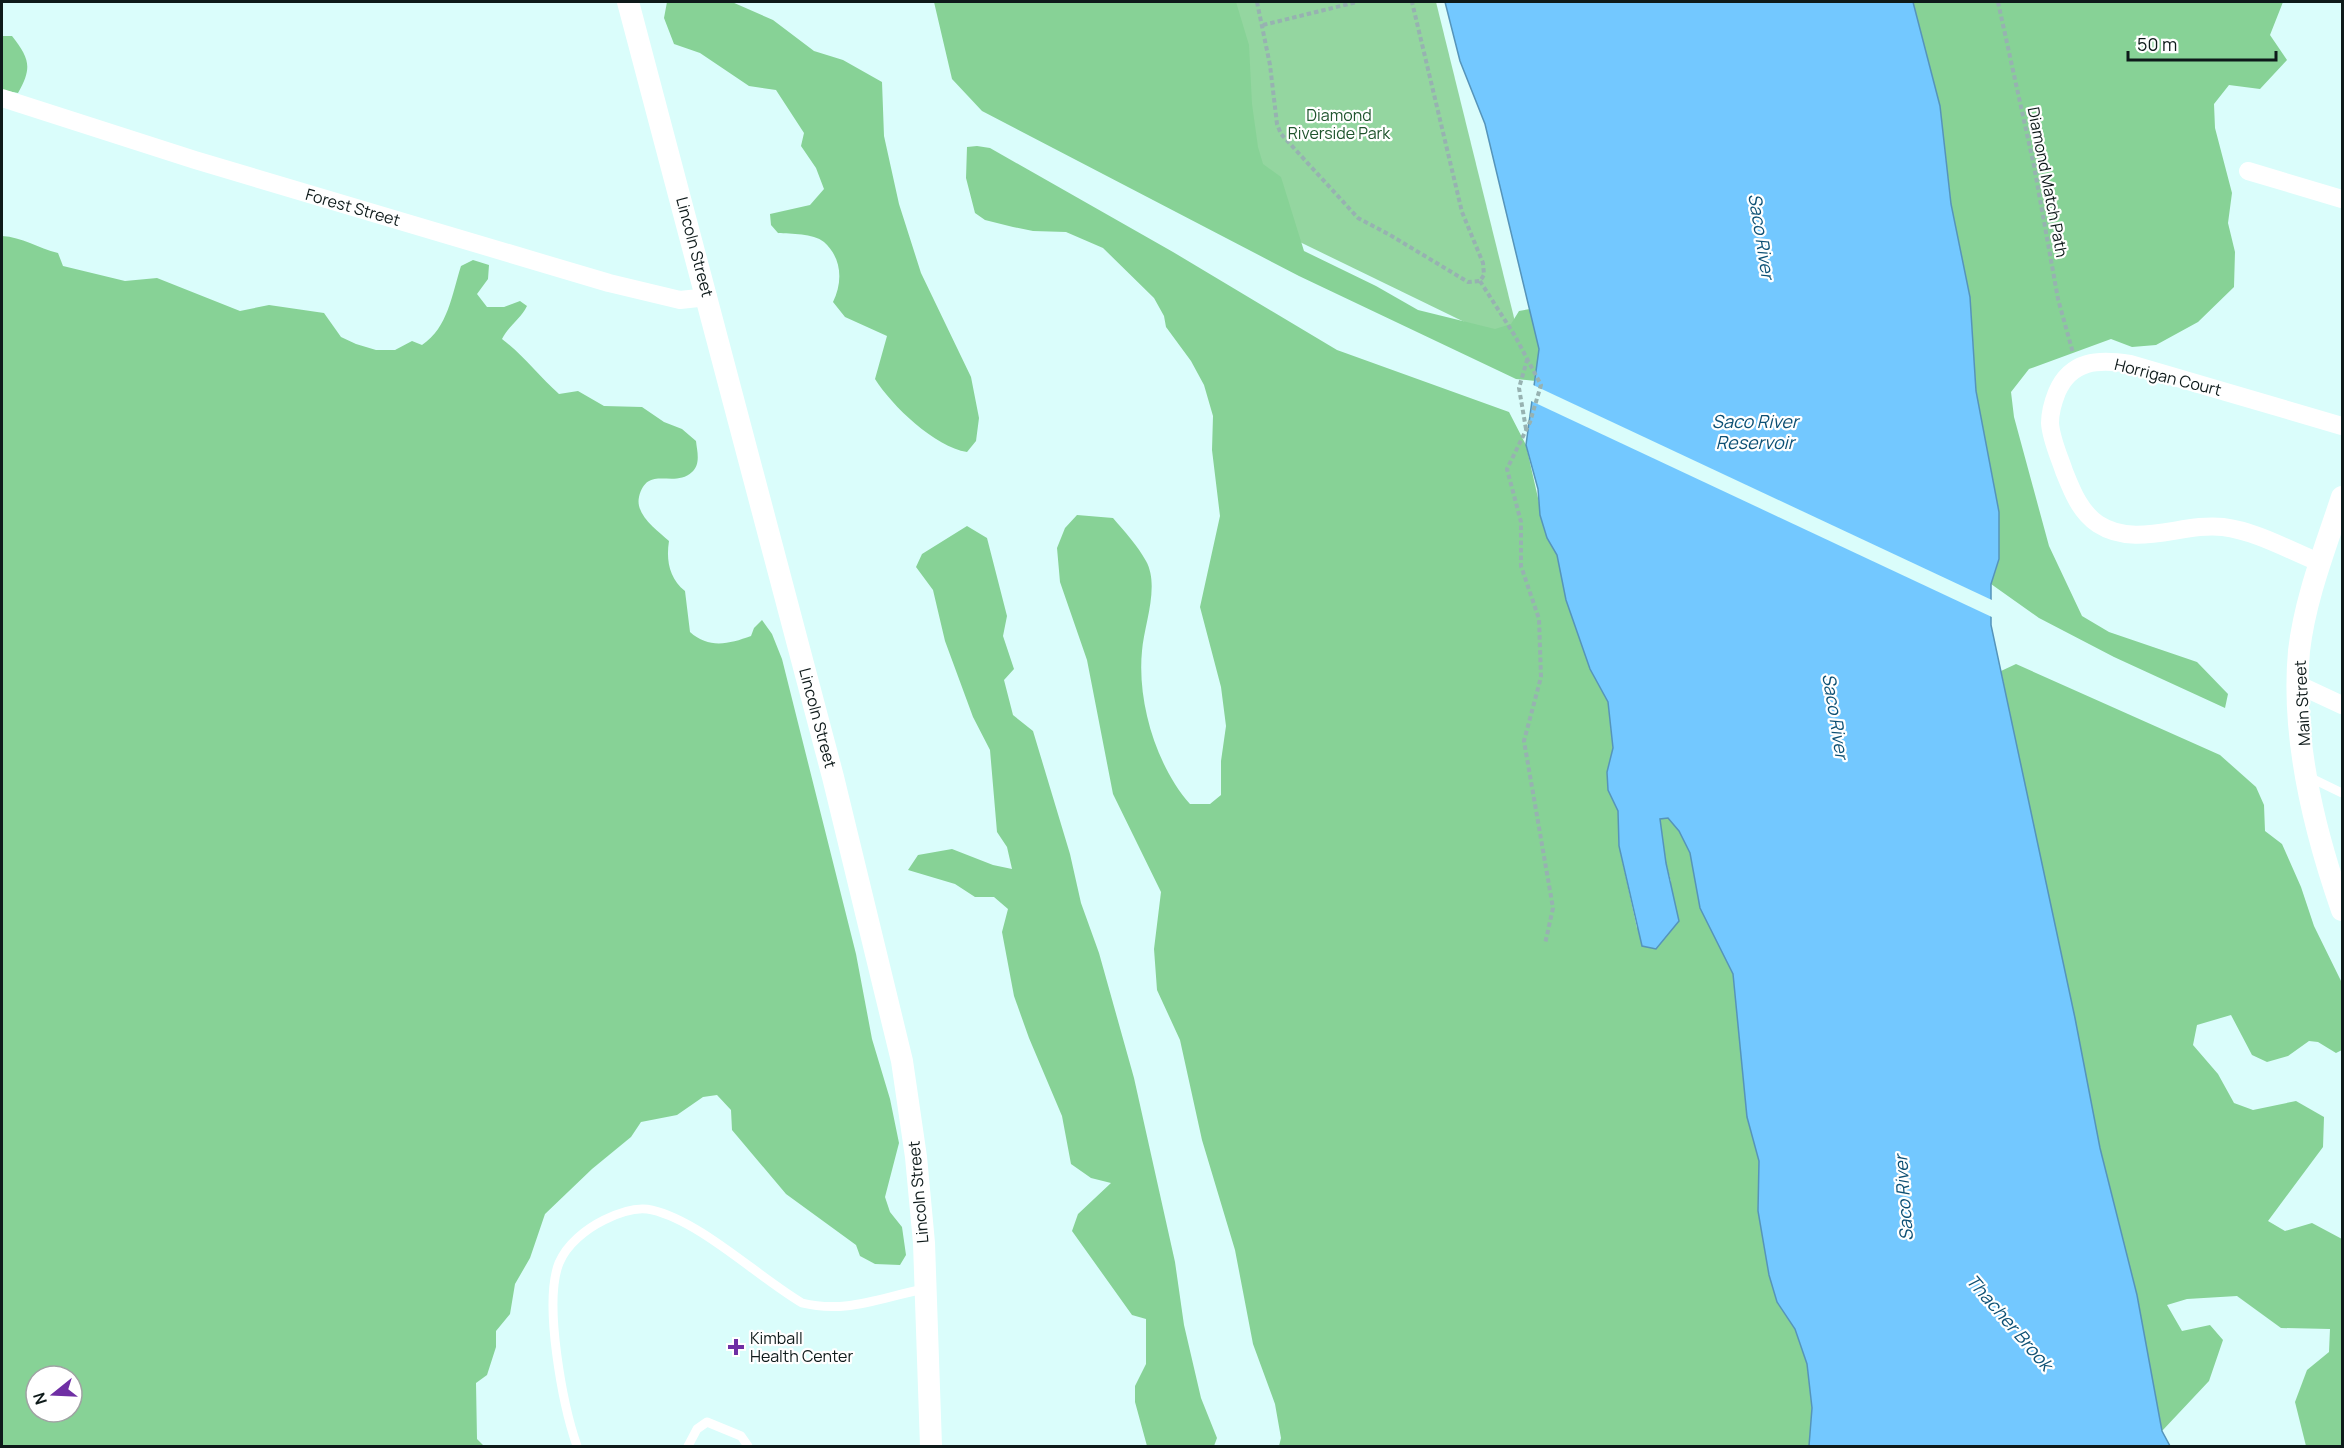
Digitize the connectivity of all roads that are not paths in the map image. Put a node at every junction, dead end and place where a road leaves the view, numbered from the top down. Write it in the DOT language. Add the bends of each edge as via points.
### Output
graph roads {
  1 [pos="628,2"];
  2 [pos="2,98"];
  3 [pos="2248,171"];
  4 [pos="2343,198"];
  5 [pos="708,297"];
  6 [pos="2343,426"];
  7 [pos="2342,501"];
  8 [pos="2321,563"];
  9 [pos="2299,685"];
  10 [pos="2343,705"];
  11 [pos="2307,776"];
  12 [pos="2343,793"];
  13 [pos="2343,910"];
  14 [pos="926,1289"];
  15 [pos="577,1446"];
  16 [pos="688,1446"];
  17 [pos="748,1446"];
  18 [pos="931,1446"];
  1 -- 5 [label="street, Lincoln Street"];
  2 -- 5 [label="street, Forest Street" via="195,160 609,283 680,300"];
  3 -- 4 [label="street"];
  5 -- 14 [label="street, Lincoln Street" via="883,974 910,1108"];
  6 -- 8 [label="street, Horrigan Court" via="2130,364 2099,361 2076,367 2054,400 2050,425 2072,491 2098,524 2113,531 2139,534 2226,527"];
  7 -- 8 [label="street, Main Street"];
  8 -- 9 [label="street, Main Street" via="2302,632"];
  9 -- 10 [label="street"];
  9 -- 11 [label="street, Main Street"];
  11 -- 12 [label="lane"];
  11 -- 13 [label="street, Main Street" via="2328,867"];
  14 -- 15 [label="lane" via="858,1306 820,1308 802,1303 693,1228 667,1215 643,1209 614,1216 568,1247 554,1284 557,1348"];
  14 -- 18 [label="street, Lincoln Street"];
  16 -- 17 [label="lane" via="697,1428 707,1422 741,1436"];
}
